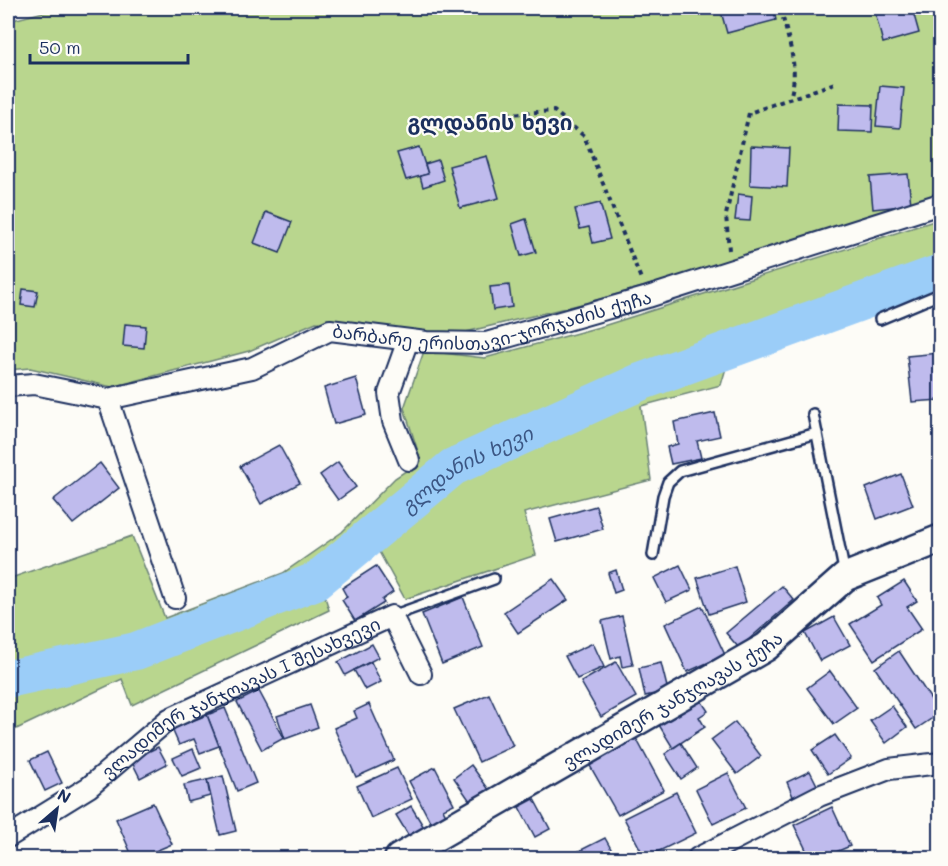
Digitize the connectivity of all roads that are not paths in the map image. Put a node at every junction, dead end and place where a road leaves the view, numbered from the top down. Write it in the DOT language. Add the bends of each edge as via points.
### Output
graph roads {
  1 [pos="940,204"];
  2 [pos="940,294"];
  3 [pos="880,319"];
  4 [pos="408,340"];
  5 [pos="8,386"];
  6 [pos="108,399"];
  7 [pos="813,414"];
  8 [pos="817,433"];
  9 [pos="409,460"];
  10 [pos="940,539"];
  11 [pos="653,555"];
  12 [pos="845,577"];
  13 [pos="494,579"];
  14 [pos="176,598"];
  15 [pos="392,616"];
  16 [pos="421,674"];
  17 [pos="940,763"];
  18 [pos="8,837"];
  19 [pos="399,858"];
  20 [pos="698,858"];
  1 -- 4 [label="street, ბარბარე ერისთავი-ჯორჯაძის ქუჩა" via="648,297 486,343"];
  2 -- 3 [label="lane"];
  4 -- 6 [label="street, ბარბარე ერისთავი-ჯორჯაძის ქუჩა" via="330,330 252,368"];
  4 -- 9 [label="street" via="389,393 393,421"];
  5 -- 6 [label="street, ბარბარე ერისთავი-ჯორჯაძის ქუჩა" via="34,384"];
  6 -- 14 [label="street"];
  7 -- 8 [label="lane"];
  8 -- 11 [label="lane" via="680,471 668,482 663,496"];
  8 -- 12 [label="lane"];
  10 -- 12 [label="street, ვლადიმერ ჯანჯღავას ქუჩა"];
  12 -- 19 [label="street, ვლადიმერ ჯანჯღავას ქუჩა" via="766,647"];
  13 -- 15 [label="lane"];
  15 -- 16 [label="street, ვლადიმერ ჯანჯღავას I შესახვევი"];
  15 -- 18 [label="street, ვლადიმერ ჯანჯღავას I შესახვევი" via="169,719 89,787"];
  17 -- 20 [label="street" via="889,769 829,792"];
}
